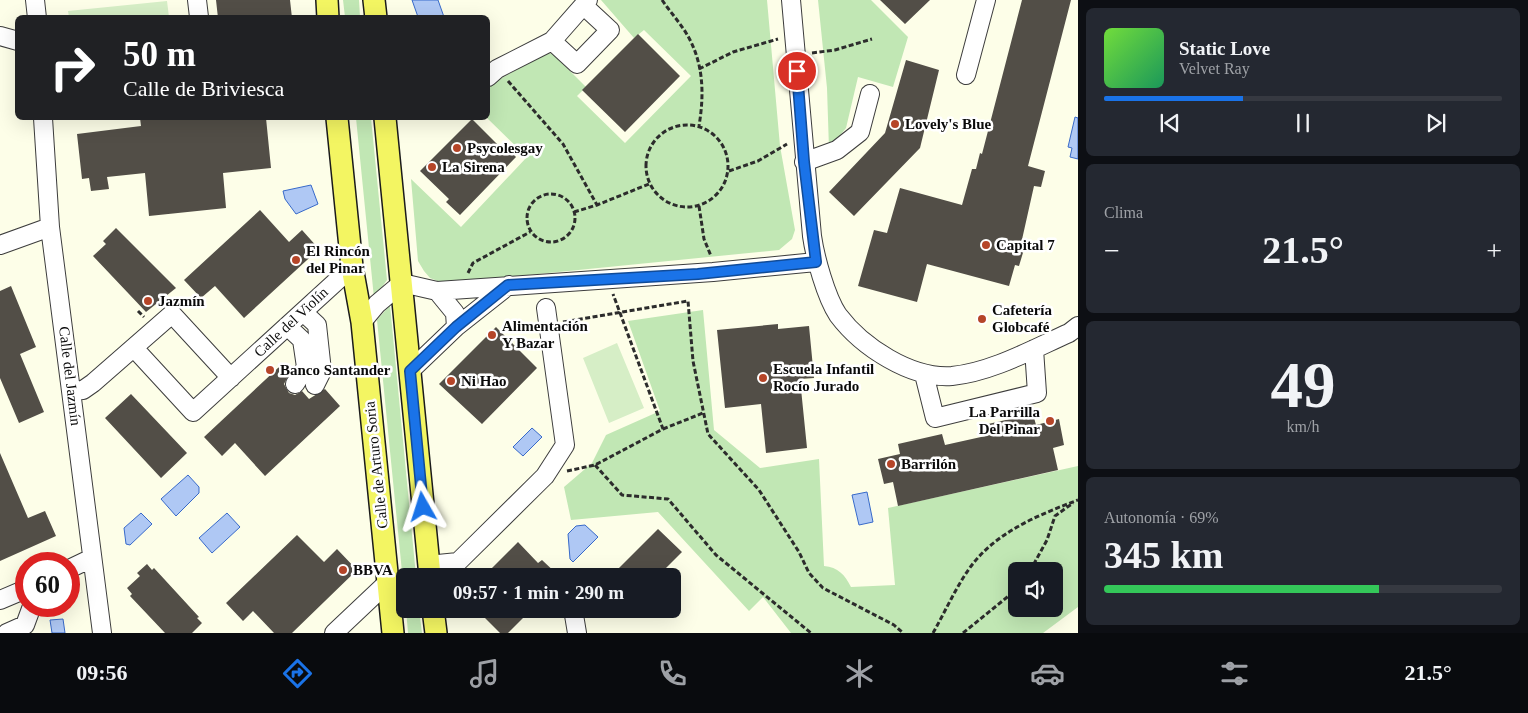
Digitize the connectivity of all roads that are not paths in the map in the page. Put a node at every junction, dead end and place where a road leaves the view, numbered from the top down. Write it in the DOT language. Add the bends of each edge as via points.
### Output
graph roads {
  1 [pos="35,0"];
  2 [pos="198,0"];
  3 [pos="327,0"];
  4 [pos="374,0"];
  5 [pos="791,0"];
  6 [pos="986,0"];
  7 [pos="586,3"];
  8 [pos="36,15"];
  9 [pos="199,15"];
  10 [pos="328,15"];
  11 [pos="376,15"];
  12 [pos="0,36"];
  13 [pos="15,40"];
  14 [pos="552,41"];
  15 [pos="492,73"];
  16 [pos="966,75"];
  17 [pos="870,94"];
  18 [pos="43,120"];
  19 [pos="337,120"];
  20 [pos="385,120"];
  21 [pos="804,162"];
  22 [pos="50,227"];
  23 [pos="0,245"];
  24 [pos="816,262"];
  25 [pos="352,267"];
  26 [pos="402,283"];
  27 [pos="508,285"];
  28 [pos="437,291"];
  29 [pos="303,312"];
  30 [pos="548,317"];
  31 [pos="362,322"];
  32 [pos="287,326"];
  33 [pos="1078,326"];
  34 [pos="456,327"];
  35 [pos="134,348"];
  36 [pos="1034,349"];
  37 [pos="410,371"];
  38 [pos="924,374"];
  39 [pos="231,378"];
  40 [pos="295,384"];
  41 [pos="316,385"];
  42 [pos="72,391"];
  43 [pos="92,558"];
  44 [pos="80,564"];
  45 [pos="429,568"];
  46 [pos="439,568"];
  47 [pos="388,582"];
  48 [pos="15,594"];
  49 [pos="0,600"];
  50 [pos="28,617"];
  51 [pos="434,618"];
  52 [pos="574,618"];
  53 [pos="7,633"];
  54 [pos="102,633"];
  55 [pos="334,633"];
  56 [pos="393,633"];
  57 [pos="436,633"];
  58 [pos="577,633"];
  1 -- 8 [label="street"];
  2 -- 9 [label="street"];
  3 -- 10 [label="main road"];
  4 -- 11 [label="main road"];
  5 -- 21 [label="street"];
  6 -- 16 [label="street"];
  7 -- 14 [label="street"];
  7 -- 14 [label="street" via="610,30 577,64"];
  12 -- 13 [label="street"];
  14 -- 15 [label="street"];
  17 -- 21 [label="street" via="860,132 837,150"];
  18 -- 22 [label="street, Calle del Jazmín"];
  19 -- 25 [label="main road, Calle de Arturo Soria"];
  20 -- 26 [label="main road"];
  21 -- 24 [label="street"];
  22 -- 23 [label="street"];
  22 -- 42 [label="street, Calle del Jazmín"];
  24 -- 27 [label="street"];
  24 -- 38 [label="street" via="838,314 871,347 904,367"];
  25 -- 29 [label="street, Calle del Violín"];
  25 -- 31 [label="main road, Calle de Arturo Soria"];
  26 -- 28 [label="street"];
  26 -- 31 [label="street"];
  26 -- 37 [label="main road"];
  27 -- 28 [label="street"];
  27 -- 34 [label="street"];
  28 -- 34 [label="street" via="455,313"];
  29 -- 32 [label="street, Calle del Violín"];
  29 -- 41 [label="street" via="317,325 322,371"];
  30 -- 46 [label="street" via="565,445 545,476 458,562"];
  31 -- 47 [label="main road, Calle de Arturo Soria"];
  32 -- 39 [label="street, Calle del Violín"];
  32 -- 40 [label="street" via="302,340 304,349 306,366"];
  33 -- 36 [label="street"];
  34 -- 37 [label="street"];
  35 -- 39 [label="street, Calle del Violín" via="193,412"];
  35 -- 39 [label="street" via="172,314"];
  35 -- 42 [label="street" via="83,390"];
  36 -- 38 [label="street" via="1004,363 952,376"];
  36 -- 38 [label="street" via="1037,393 935,418"];
  37 -- 45 [label="main road"];
  42 -- 43 [label="street, Calle del Jazmín"];
  43 -- 44 [label="street"];
  43 -- 54 [label="street, Calle del Jazmín"];
  47 -- 55 [label="street"];
  47 -- 56 [label="main road, Calle de Arturo Soria"];
  48 -- 49 [label="street"];
  50 -- 53 [label="street" via="25,625"];
  51 -- 57 [label="main road"];
  52 -- 58 [label="street"];
}
